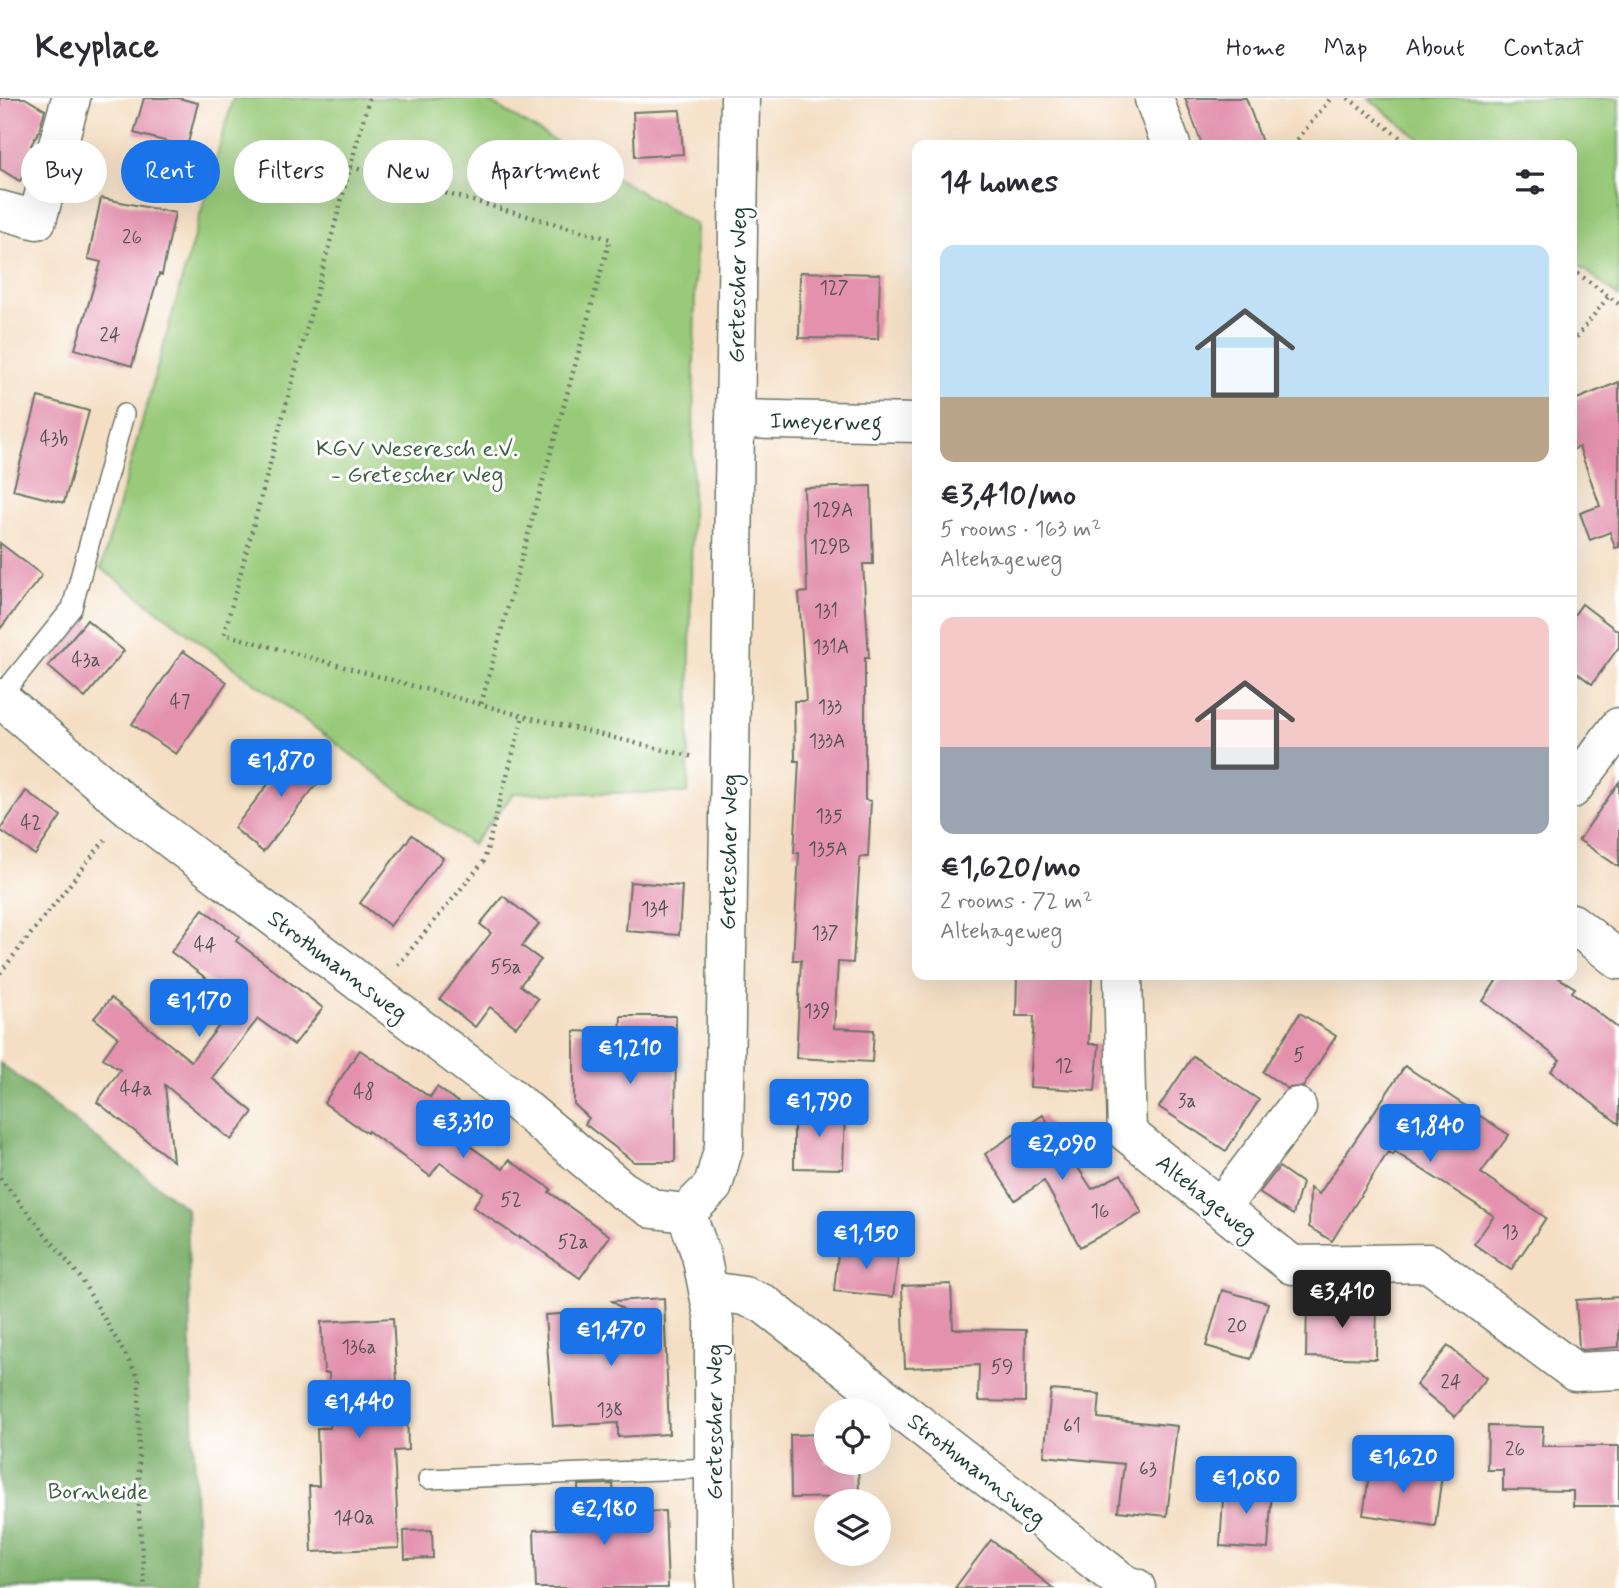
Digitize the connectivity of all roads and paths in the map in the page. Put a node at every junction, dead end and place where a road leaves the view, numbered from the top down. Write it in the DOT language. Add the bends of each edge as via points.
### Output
graph roads {
  1 [pos="71,98"];
  2 [pos="369,98"];
  3 [pos="740,98"];
  4 [pos="1331,98"];
  5 [pos="1348,98"];
  6 [pos="1154,99"];
  7 [pos="1169,140"];
  8 [pos="1297,140"];
  9 [pos="1403,140"];
  10 [pos="351,167"];
  11 [pos="0,210"];
  12 [pos="1577,273"];
  13 [pos="1608,297"];
  14 [pos="1619,304"];
  15 [pos="1577,337"];
  16 [pos="124,414"];
  17 [pos="735,419"];
  18 [pos="912,423"];
  19 [pos="0,697"];
  20 [pos="481,705"];
  21 [pos="523,716"];
  22 [pos="1619,727"];
  23 [pos="729,762"];
  24 [pos="1577,782"];
  25 [pos="130,808"];
  26 [pos="1577,927"];
  27 [pos="1619,960"];
  28 [pos="0,973"];
  29 [pos="1123,980"];
  30 [pos="375,993"];
  31 [pos="1297,1107"];
  32 [pos="0,1178"];
  33 [pos="1220,1208"];
  34 [pos="686,1213"];
  35 [pos="710,1291"];
  36 [pos="1619,1370"];
  37 [pos="714,1468"];
  38 [pos="429,1479"];
  39 [pos="1129,1587"];
  40 [pos="145,1588"];
  41 [pos="716,1588"];
  1 -- 11 [label="street" via="37,220"];
  2 -- 10 [label="path"];
  3 -- 17 [label="street, Gretescher Weg"];
  4 -- 8 [label="path"];
  5 -- 9 [label="path"];
  6 -- 7 [label="street"];
  10 -- 20 [label="path" via="224,634"];
  10 -- 20 [label="path" via="610,239"];
  12 -- 13 [label="path"];
  13 -- 14 [label="path"];
  13 -- 15 [label="path"];
  16 -- 19 [label="lane" via="72,608"];
  17 -- 18 [label="street, Imeyerweg"];
  17 -- 23 [label="street, Gretescher Weg"];
  19 -- 25 [label="street, Strothmannsweg"];
  20 -- 21 [label="path"];
  21 -- 23 [label="path"];
  21 -- 30 [label="path" via="484,861"];
  22 -- 24 [label="street"];
  23 -- 34 [label="street, Gretescher Weg" via="724,1147 713,1186"];
  25 -- 28 [label="path"];
  25 -- 30 [label="street, Strothmannsweg"];
  26 -- 27 [label="street"];
  29 -- 33 [label="street, Altehageweg" via="1127,1133"];
  30 -- 34 [label="street, Strothmannsweg" via="622,1190 653,1209"];
  31 -- 33 [label="street"];
  32 -- 40 [label="path" via="80,1277 139,1378 139,1516"];
  33 -- 36 [label="street, Altehageweg" via="1292,1265 1429,1263 1575,1371"];
  34 -- 35 [label="street, Gretescher Weg"];
  35 -- 37 [label="street, Gretescher Weg"];
  35 -- 39 [label="street, Strothmannsweg" via="764,1304"];
  37 -- 38 [label="lane"];
  37 -- 41 [label="street, Gretescher Weg"];
}
